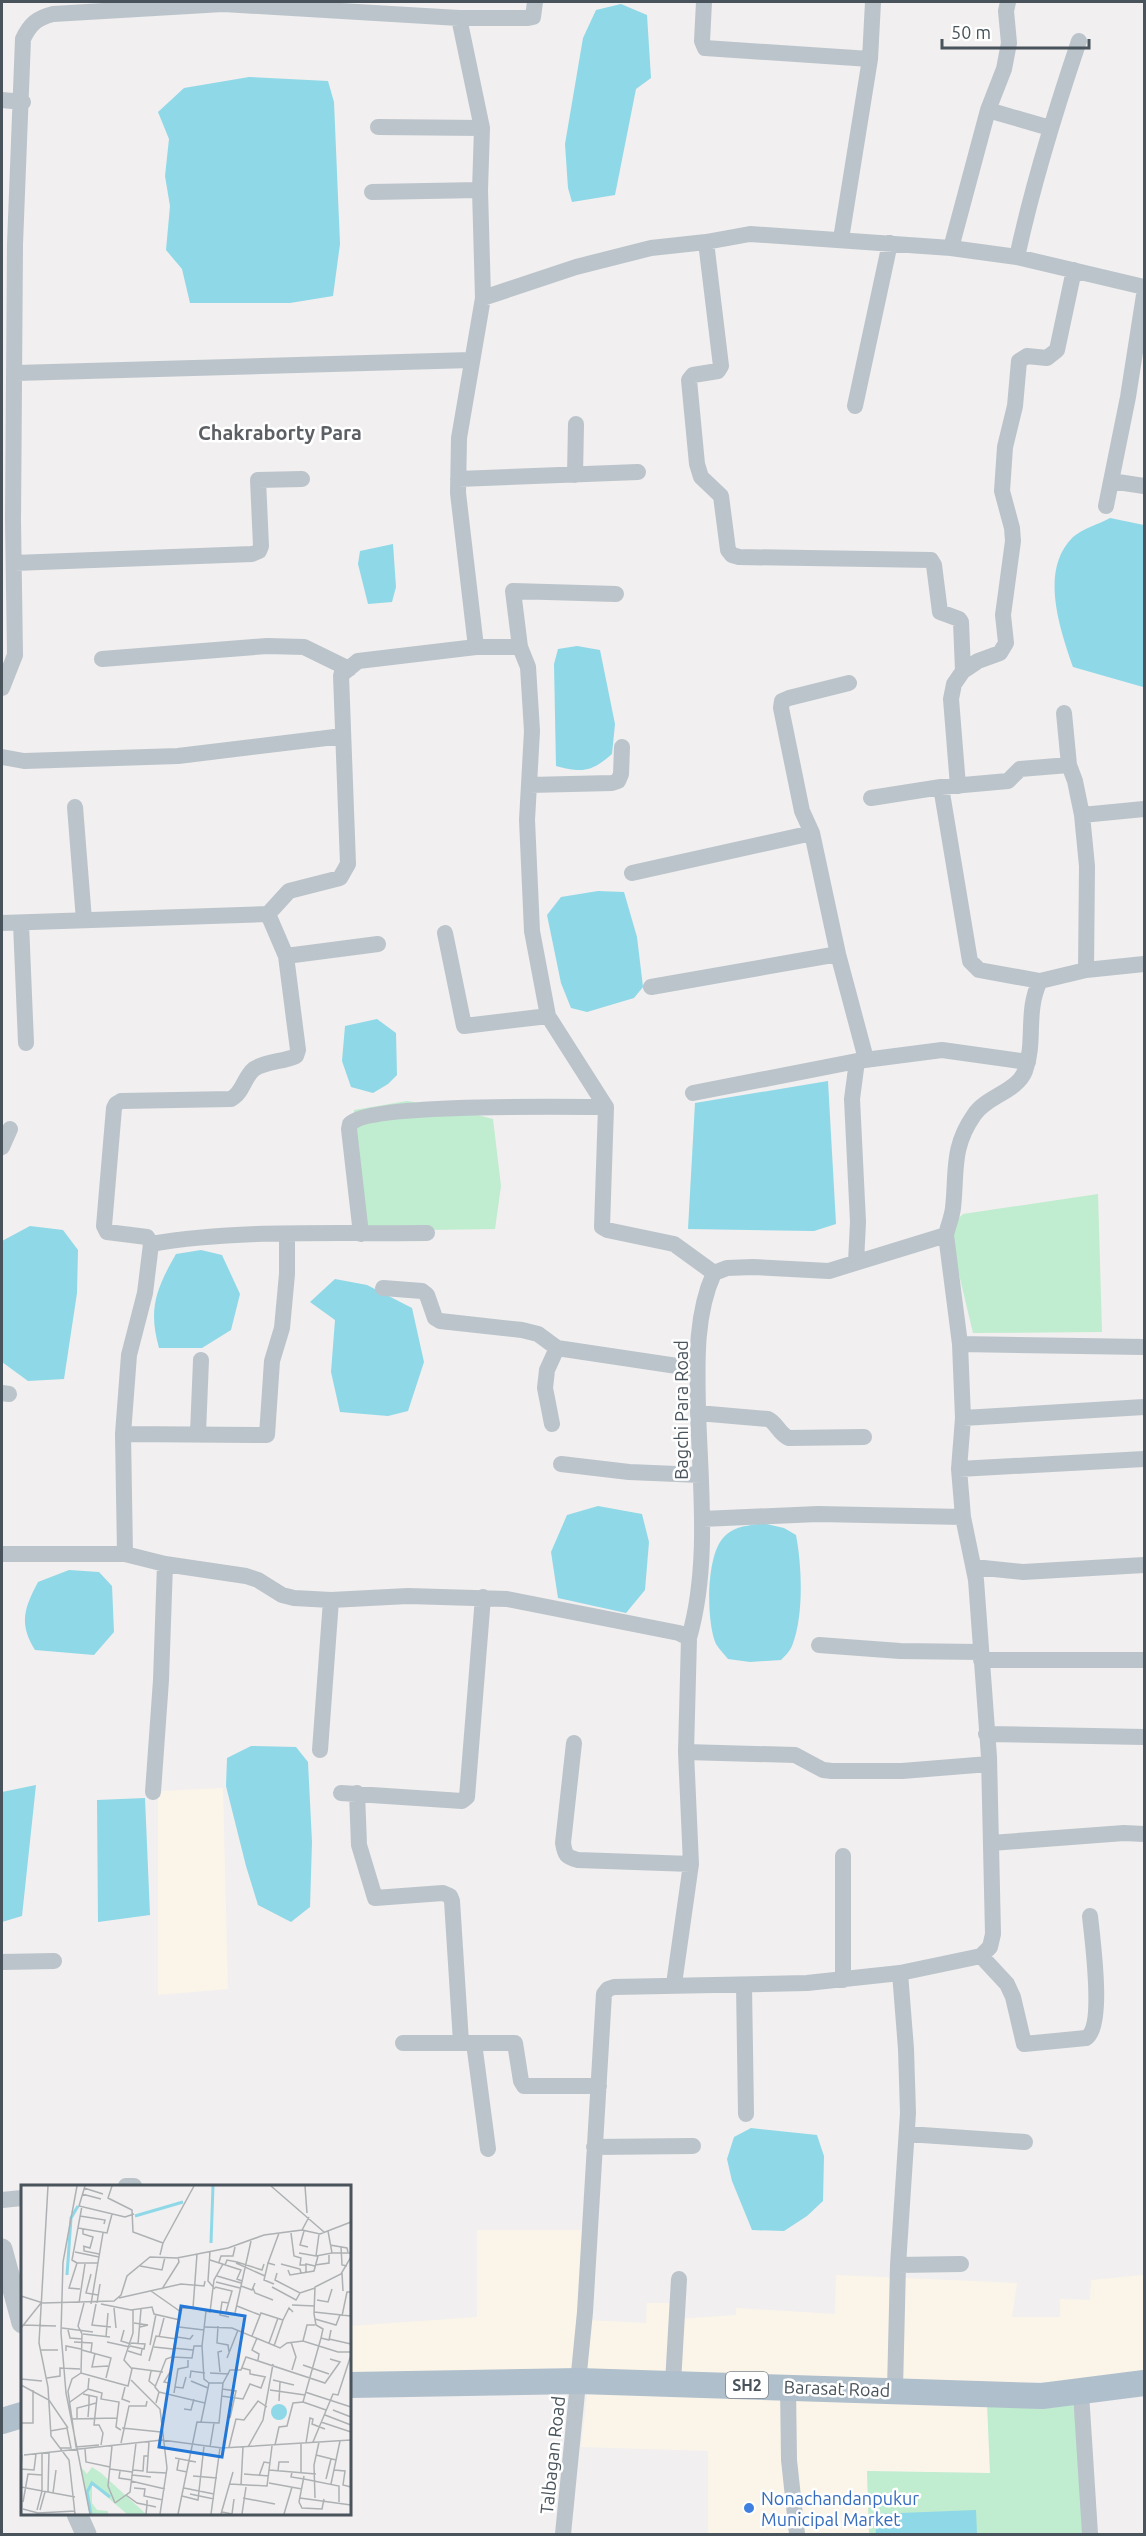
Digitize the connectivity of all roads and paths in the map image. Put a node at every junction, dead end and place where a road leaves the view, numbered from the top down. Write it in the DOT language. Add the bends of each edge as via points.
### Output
graph roads {
  1 [pos="535,2"];
  2 [pos="704,2"];
  3 [pos="873,2"];
  4 [pos="1008,2"];
  5 [pos="223,3"];
  6 [pos="459,18"];
  7 [pos="1079,41"];
  8 [pos="870,59"];
  9 [pos="2,100"];
  10 [pos="23,102"];
  11 [pos="988,110"];
  12 [pos="378,127"];
  13 [pos="482,128"];
  14 [pos="1050,128"];
  15 [pos="480,190"];
  16 [pos="372,192"];
  17 [pos="841,239"];
  18 [pos="706,242"];
  19 [pos="890,243"];
  20 [pos="8,244"];
  21 [pos="951,248"];
  22 [pos="1017,257"];
  23 [pos="1074,270"];
  24 [pos="1144,287"];
  25 [pos="1144,295"];
  26 [pos="483,298"];
  27 [pos="9,306"];
  28 [pos="471,360"];
  29 [pos="16,373"];
  30 [pos="855,406"];
  31 [pos="576,424"];
  32 [pos="7,449"];
  33 [pos="638,472"];
  34 [pos="575,475"];
  35 [pos="302,479"];
  36 [pos="458,479"];
  37 [pos="1111,481"];
  38 [pos="1144,486"];
  39 [pos="1106,506"];
  40 [pos="14,563"];
  41 [pos="616,594"];
  42 [pos="9,599"];
  43 [pos="476,647"];
  44 [pos="520,647"];
  45 [pos="8,655"];
  46 [pos="102,659"];
  47 [pos="349,669"];
  48 [pos="963,671"];
  49 [pos="849,683"];
  50 [pos="2,688"];
  51 [pos="1064,713"];
  52 [pos="343,736"];
  53 [pos="622,747"];
  54 [pos="2,758"];
  55 [pos="1069,765"];
  56 [pos="529,786"];
  57 [pos="949,787"];
  58 [pos="871,798"];
  59 [pos="75,807"];
  60 [pos="1144,809"];
  61 [pos="1082,815"];
  62 [pos="812,833"];
  63 [pos="632,873"];
  64 [pos="268,914"];
  65 [pos="84,920"];
  66 [pos="2,923"];
  67 [pos="21,923"];
  68 [pos="445,933"];
  69 [pos="378,944"];
  70 [pos="838,954"];
  71 [pos="286,956"];
  72 [pos="1144,964"];
  73 [pos="1086,970"];
  74 [pos="1040,981"];
  75 [pos="651,987"];
  76 [pos="548,1016"];
  77 [pos="26,1042"];
  78 [pos="862,1060"];
  79 [pos="1028,1062"];
  80 [pos="693,1093"];
  81 [pos="606,1107"];
  82 [pos="10,1129"];
  83 [pos="2,1147"];
  84 [pos="427,1233"];
  85 [pos="287,1234"];
  86 [pos="361,1234"];
  87 [pos="946,1235"];
  88 [pos="151,1244"];
  89 [pos="856,1262"];
  90 [pos="714,1273"];
  91 [pos="383,1288"];
  92 [pos="960,1344"];
  93 [pos="1144,1347"];
  94 [pos="557,1348"];
  95 [pos="201,1360"];
  96 [pos="697,1369"];
  97 [pos="1144,1407"];
  98 [pos="698,1413"];
  99 [pos="963,1418"];
  100 [pos="552,1424"];
  101 [pos="198,1433"];
  102 [pos="123,1434"];
  103 [pos="864,1437"];
  104 [pos="1144,1460"];
  105 [pos="561,1464"];
  106 [pos="959,1469"];
  107 [pos="700,1475"];
  108 [pos="963,1517"];
  109 [pos="702,1519"];
  110 [pos="2,1554"];
  111 [pos="125,1554"];
  112 [pos="165,1564"];
  113 [pos="1144,1565"];
  114 [pos="974,1567"];
  115 [pos="483,1597"];
  116 [pos="331,1600"];
  117 [pos="689,1638"];
  118 [pos="819,1645"];
  119 [pos="981,1656"];
  120 [pos="1144,1660"];
  121 [pos="986,1734"];
  122 [pos="1144,1737"];
  123 [pos="574,1743"];
  124 [pos="320,1750"];
  125 [pos="686,1752"];
  126 [pos="989,1764"];
  127 [pos="153,1792"];
  128 [pos="1144,1834"];
  129 [pos="991,1842"];
  130 [pos="843,1856"];
  131 [pos="691,1864"];
  132 [pos="1090,1916"];
  133 [pos="981,1956"];
  134 [pos="54,1961"];
  135 [pos="2,1962"];
  136 [pos="900,1973"];
  137 [pos="843,1980"];
  138 [pos="674,1984"];
  139 [pos="744,1985"];
  140 [pos="403,2043"];
  141 [pos="467,2043"];
  142 [pos="599,2086"];
  143 [pos="746,2114"];
  144 [pos="907,2134"];
  145 [pos="1025,2142"];
  146 [pos="693,2146"];
  147 [pos="594,2147"];
  148 [pos="488,2149"];
  149 [pos="21,2198"];
  150 [pos="2,2200"];
  151 [pos="2,2249"];
  152 [pos="961,2264"];
  153 [pos="898,2265"];
  154 [pos="5,2271"];
  155 [pos="679,2279"];
  156 [pos="21,2320"];
  157 [pos="579,2380"];
  158 [pos="673,2383"];
  159 [pos="1144,2383"];
  160 [pos="351,2385"];
  161 [pos="788,2386"];
  162 [pos="895,2390"];
  163 [pos="1081,2392"];
  164 [pos="21,2415"];
  165 [pos="2,2421"];
  166 [pos="77,2515"];
  167 [pos="86,2535"];
  168 [pos="563,2535"];
  169 [pos="797,2535"];
  170 [pos="1089,2535"];
  1 -- 6 [label="street" via="533,17"];
  2 -- 8 [label="street" via="705,48"];
  3 -- 8 [label="street"];
  4 -- 11 [label="street" via="1009,43 1004,69"];
  5 -- 6 [label="street"];
  5 -- 10 [label="street" via="39,18 29,26 23,39"];
  6 -- 13 [label="street"];
  7 -- 14 [label="street"];
  8 -- 17 [label="street"];
  9 -- 10 [label="street"];
  10 -- 20 [label="street"];
  11 -- 14 [label="street"];
  11 -- 21 [label="street"];
  12 -- 13 [label="street"];
  13 -- 15 [label="street"];
  14 -- 22 [label="street"];
  15 -- 16 [label="street"];
  15 -- 26 [label="street"];
  17 -- 18 [label="street" via="750,234"];
  17 -- 19 [label="street"];
  18 -- 26 [label="street" via="651,248 576,267"];
  18 -- 48 [label="street" via="721,366 718,371 693,375 689,380 697,464 701,477 721,496 728,550 739,557 931,560 940,612 961,622"];
  19 -- 21 [label="street"];
  19 -- 30 [label="street"];
  20 -- 27 [label="street"];
  21 -- 22 [label="street"];
  22 -- 23 [label="street"];
  23 -- 24 [label="street"];
  23 -- 48 [label="street" via="1058,350 1047,358 1027,356 1019,361 1002,491 1013,541 1003,615 1005,648"];
  25 -- 37 [label="street"];
  26 -- 28 [label="street"];
  27 -- 29 [label="street"];
  28 -- 29 [label="street"];
  28 -- 36 [label="street" via="459,438"];
  29 -- 32 [label="street"];
  31 -- 34 [label="street"];
  32 -- 40 [label="street"];
  33 -- 34 [label="street"];
  34 -- 36 [label="street"];
  35 -- 40 [label="street" via="258,480 261,546 260,551 252,554"];
  36 -- 43 [label="street"];
  37 -- 38 [label="street"];
  37 -- 39 [label="street"];
  40 -- 42 [label="street"];
  41 -- 44 [label="street" via="513,591"];
  42 -- 45 [label="street"];
  43 -- 44 [label="street"];
  43 -- 47 [label="street" via="358,661"];
  44 -- 56 [label="street" via="529,678"];
  45 -- 50 [label="street"];
  46 -- 47 [label="street" via="267,646 304,647"];
  47 -- 52 [label="street" via="341,675"];
  48 -- 57 [label="street" via="954,684 951,699"];
  49 -- 62 [label="street" via="782,701 802,811"];
  51 -- 55 [label="street"];
  52 -- 54 [label="street" via="178,756 46,761"];
  52 -- 64 [label="street" via="346,872 340,878 289,891"];
  53 -- 56 [label="street" via="618,781"];
  55 -- 57 [label="street" via="1020,769 1008,781"];
  55 -- 61 [label="street"];
  56 -- 76 [label="street" via="532,931"];
  57 -- 58 [label="street"];
  57 -- 74 [label="street" via="970,961 980,970"];
  59 -- 65 [label="street"];
  60 -- 61 [label="street"];
  61 -- 73 [label="street" via="1087,866"];
  62 -- 63 [label="street"];
  62 -- 70 [label="street"];
  64 -- 65 [label="street"];
  64 -- 71 [label="street"];
  65 -- 67 [label="street"];
  66 -- 67 [label="street"];
  67 -- 77 [label="street"];
  68 -- 76 [label="street" via="464,1026"];
  69 -- 71 [label="street"];
  70 -- 75 [label="street"];
  70 -- 78 [label="street"];
  71 -- 88 [label="street" via="296,1056 257,1067 238,1095 225,1101 116,1104 104,1226 107,1232 147,1237"];
  72 -- 73 [label="street"];
  73 -- 74 [label="street"];
  74 -- 79 [label="street" via="1030,1008"];
  76 -- 81 [label="street"];
  78 -- 79 [label="street" via="942,1050"];
  78 -- 80 [label="street"];
  78 -- 89 [label="street" via="852,1099"];
  79 -- 87 [label="street" via="1018,1082 973,1116 957,1151 953,1209"];
  81 -- 86 [label="street" via="414,1109 359,1117 349,1129"];
  81 -- 90 [label="street" via="604,1229 674,1244"];
  82 -- 83 [label="street"];
  84 -- 86 [label="street"];
  85 -- 86 [label="street"];
  85 -- 88 [label="street"];
  85 -- 101 [label="street" via="283,1317 272,1361 267,1435"];
  87 -- 89 [label="street"];
  87 -- 92 [label="street"];
  88 -- 102 [label="street" via="145,1293 129,1356"];
  89 -- 90 [label="street" via="829,1271 753,1267"];
  90 -- 96 [label="street, Bagchi Para Road" via="696,1348"];
  91 -- 94 [label="street" via="422,1291 440,1321 522,1330 538,1334"];
  92 -- 93 [label="street"];
  92 -- 99 [label="street"];
  94 -- 96 [label="street"];
  94 -- 100 [label="street" via="547,1370 545,1388"];
  95 -- 101 [label="street"];
  96 -- 98 [label="street, Bagchi Para Road"];
  97 -- 99 [label="street"];
  98 -- 103 [label="street" via="768,1419 789,1438"];
  98 -- 107 [label="street, Bagchi Para Road"];
  99 -- 106 [label="street"];
  101 -- 102 [label="street"];
  102 -- 111 [label="street"];
  104 -- 106 [label="street"];
  105 -- 107 [label="street"];
  106 -- 108 [label="street"];
  107 -- 109 [label="street, Bagchi Para Road"];
  108 -- 109 [label="street" via="818,1514"];
  108 -- 114 [label="street"];
  109 -- 117 [label="street, Bagchi Para Road" via="696,1612"];
  110 -- 111 [label="street"];
  111 -- 112 [label="street"];
  112 -- 116 [label="street" via="246,1576 294,1598"];
  112 -- 127 [label="street"];
  113 -- 114 [label="street" via="1023,1572"];
  114 -- 119 [label="street"];
  115 -- 116 [label="street"];
  115 -- 117 [label="street"];
  115 -- 141 [label="street" via="467,1797 462,1801 349,1793 375,1898 443,1893 450,1896"];
  116 -- 124 [label="street"];
  117 -- 125 [label="street, Bagchi Para Road"];
  118 -- 119 [label="street"];
  119 -- 120 [label="street"];
  119 -- 121 [label="street"];
  121 -- 122 [label="street"];
  121 -- 126 [label="street"];
  123 -- 131 [label="street" via="563,1843 568,1858"];
  125 -- 126 [label="street" via="795,1755 832,1771 902,1771"];
  125 -- 131 [label="street, Bagchi Para Road"];
  126 -- 129 [label="street"];
  128 -- 129 [label="street"];
  129 -- 133 [label="street" via="993,1934 990,1947"];
  130 -- 137 [label="street"];
  131 -- 138 [label="street, Bagchi Para Road"];
  132 -- 133 [label="street" via="1097,1982 1093,2031 1086,2038 1024,2044 1007,1984"];
  133 -- 136 [label="street"];
  134 -- 135 [label="street"];
  136 -- 137 [label="street"];
  136 -- 144 [label="street"];
  137 -- 139 [label="street"];
  138 -- 139 [label="street"];
  138 -- 142 [label="street, Talbagan Road" via="614,1987 604,1994"];
  139 -- 143 [label="street"];
  140 -- 141 [label="street"];
  141 -- 142 [label="street" via="515,2043 524,2085"];
  141 -- 148 [label="street"];
  142 -- 147 [label="street, Talbagan Road"];
  144 -- 145 [label="street"];
  144 -- 153 [label="street"];
  146 -- 147 [label="street"];
  147 -- 157 [label="street, Talbagan Road"];
  149 -- 150 [label="street"];
  151 -- 154 [label="street"];
  152 -- 153 [label="street"];
  153 -- 162 [label="street"];
  154 -- 156 [label="street"];
  155 -- 158 [label="street"];
  157 -- 158 [label="main road, Barasat Road / SH2"];
  157 -- 160 [label="main road, Barasat Road / SH2"];
  157 -- 168 [label="street, Talbagan Road"];
  158 -- 161 [label="main road, Barasat Road / SH2"];
  159 -- 163 [label="main road, Barasat Road / SH2"];
  161 -- 162 [label="main road, Barasat Road / SH2"];
  161 -- 169 [label="street" via="789,2460"];
  162 -- 163 [label="main road, Barasat Road / SH2" via="1042,2396"];
  163 -- 170 [label="street"];
  164 -- 165 [label="main road"];
  166 -- 167 [label="street"];
}
